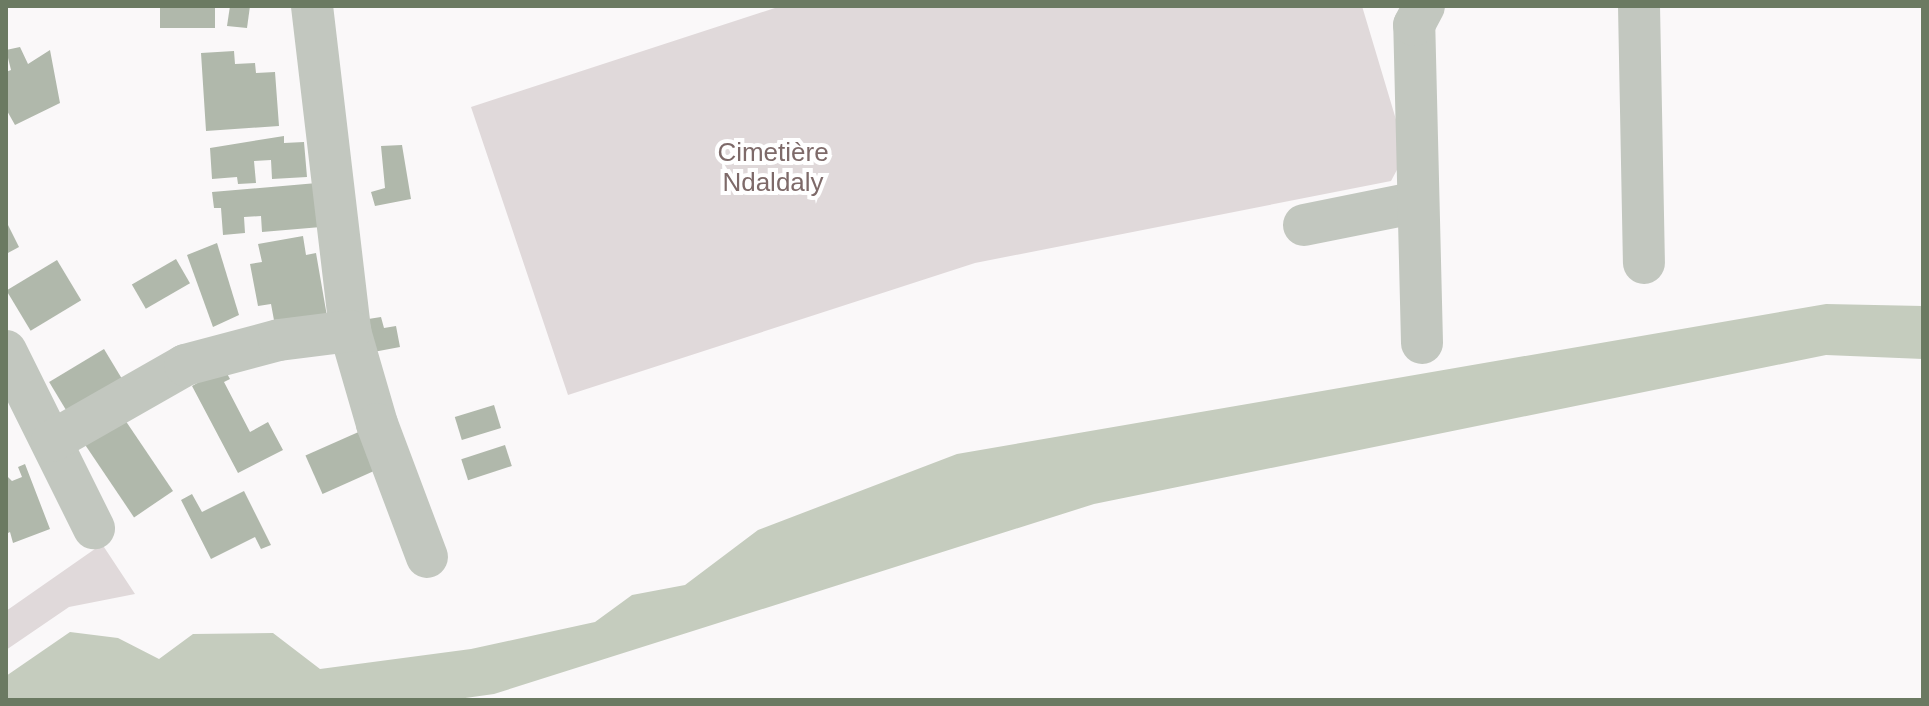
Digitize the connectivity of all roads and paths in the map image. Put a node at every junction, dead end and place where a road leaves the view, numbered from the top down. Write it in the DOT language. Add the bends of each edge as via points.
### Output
graph roads {
  1 [pos="312,6"];
  2 [pos="1424,6"];
  3 [pos="1639,6"];
  4 [pos="1418,202"];
  5 [pos="1304,225"];
  6 [pos="1644,263"];
  7 [pos="350,331"];
  8 [pos="1422,343"];
  9 [pos="6,351"];
  10 [pos="32,422"];
  11 [pos="94,528"];
  12 [pos="427,557"];
  1 -- 7 [label="street"];
  2 -- 4 [label="street" via="1414,25"];
  3 -- 6 [label="street"];
  4 -- 5 [label="street"];
  4 -- 8 [label="street"];
  7 -- 10 [label="street" via="279,340 185,365"];
  7 -- 12 [label="street" via="377,424"];
  9 -- 10 [label="street"];
  10 -- 11 [label="street"];
}
